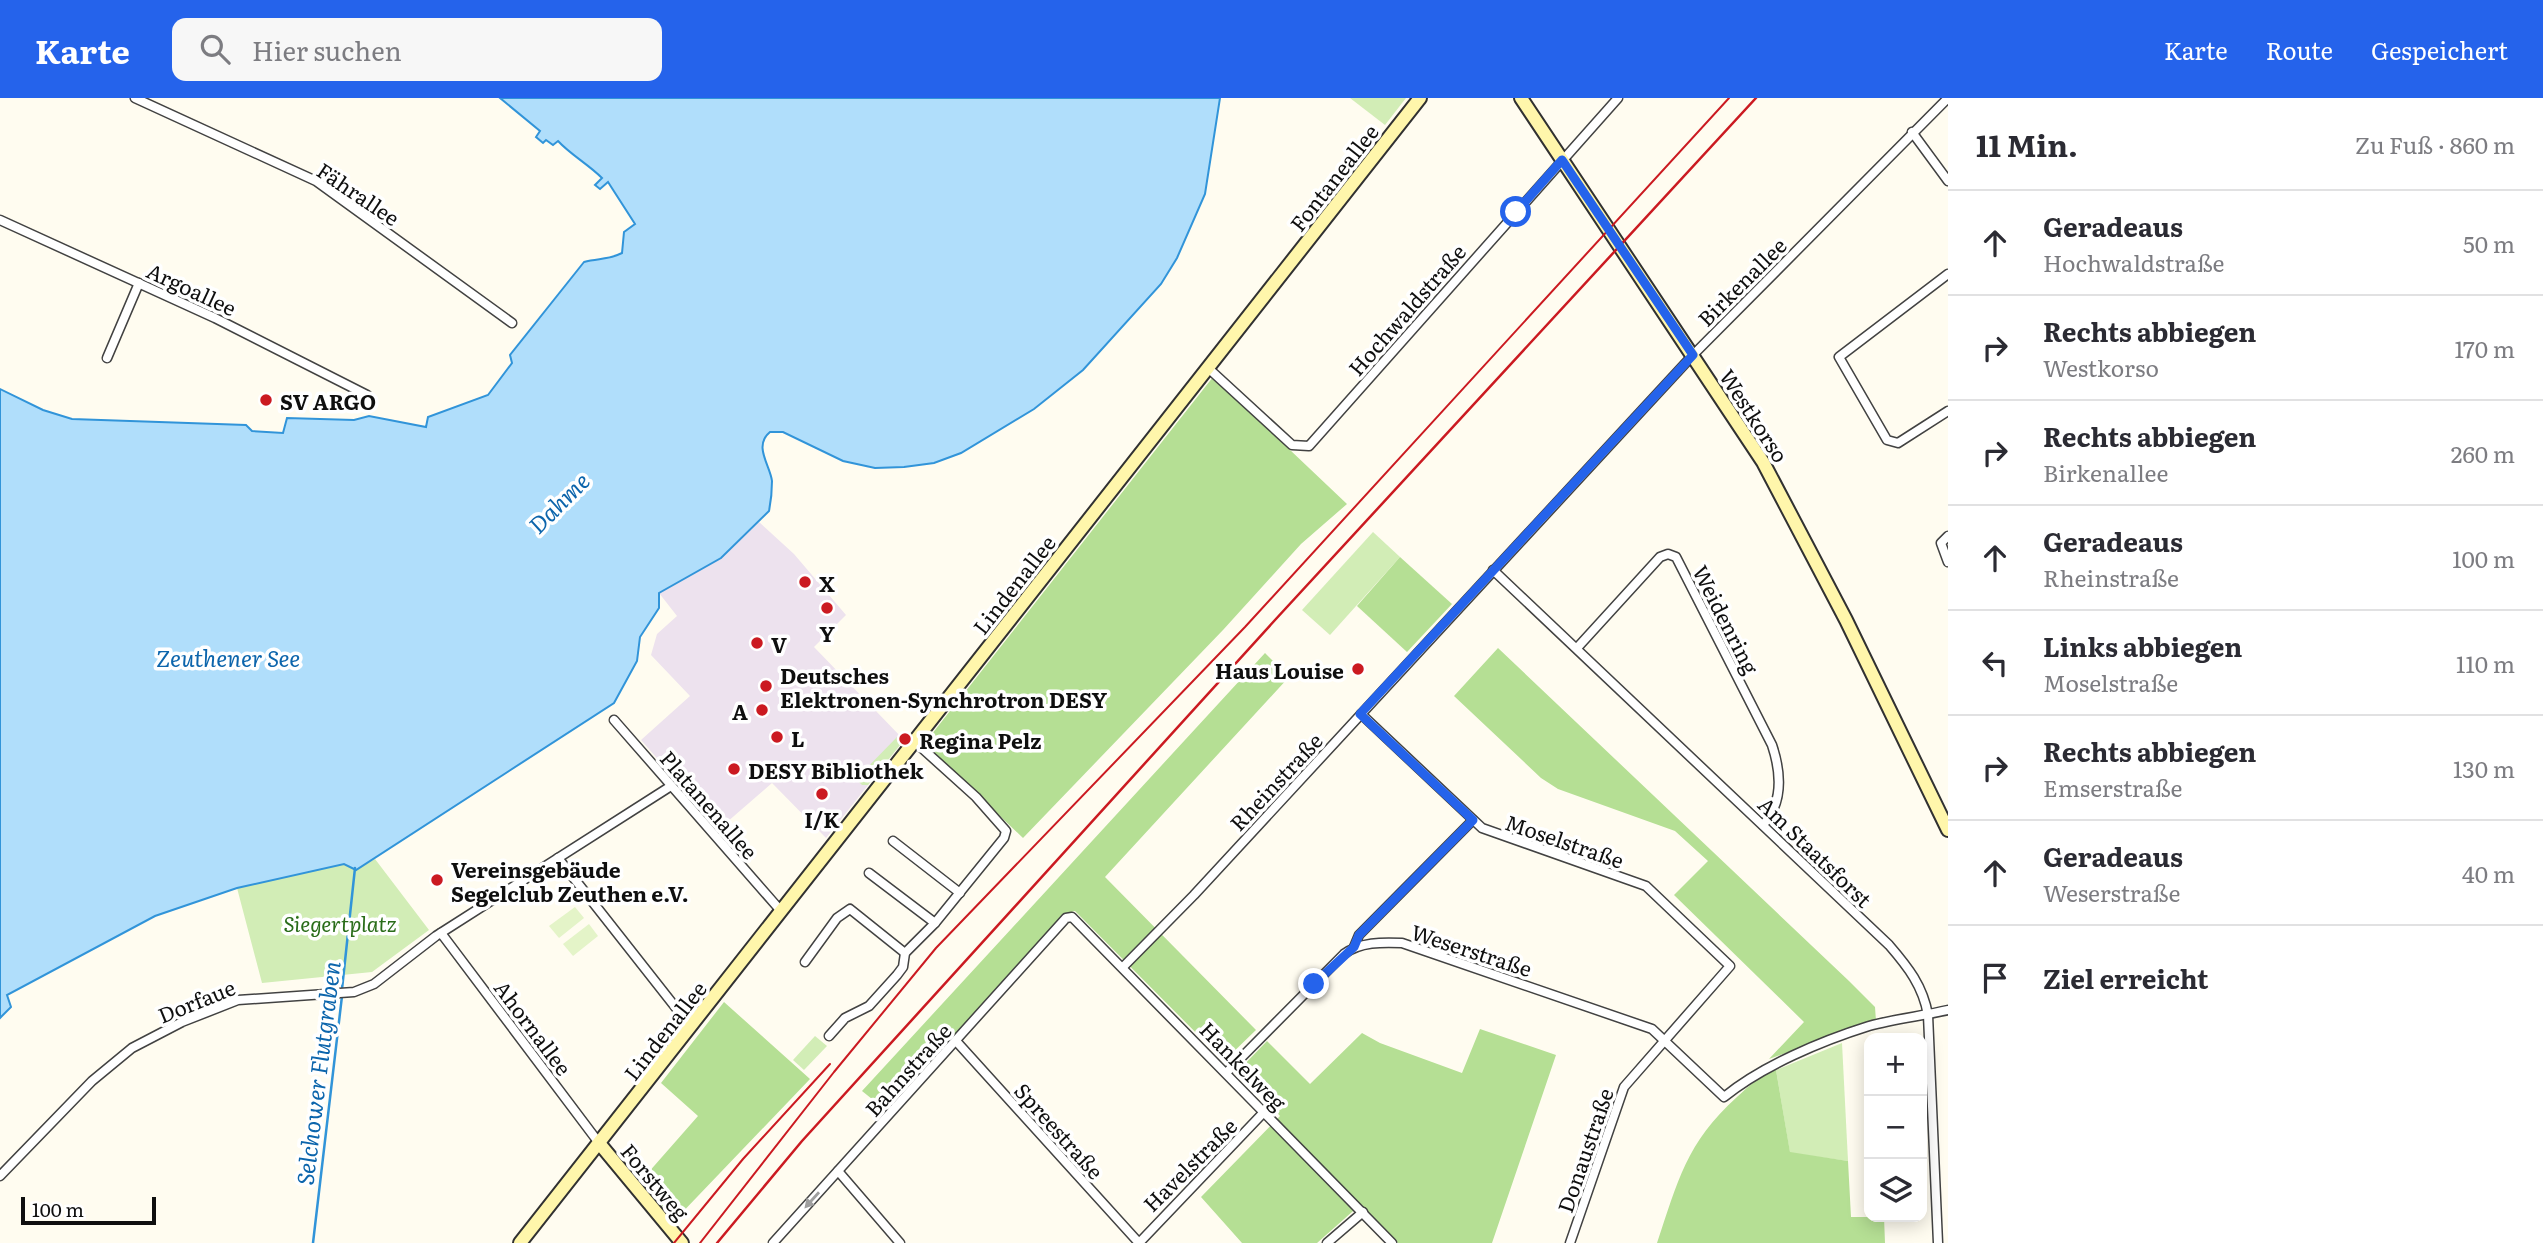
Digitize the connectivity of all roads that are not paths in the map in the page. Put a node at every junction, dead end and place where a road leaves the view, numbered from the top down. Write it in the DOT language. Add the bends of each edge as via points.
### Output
graph roads {
  1 [pos="135,98"];
  2 [pos="1420,98"];
  3 [pos="1521,98"];
  4 [pos="1618,98"];
  5 [pos="1948,99"];
  6 [pos="1912,132"];
  7 [pos="1562,160"];
  8 [pos="1948,181"];
  9 [pos="0,220"];
  10 [pos="1948,274"];
  11 [pos="1276,280"];
  12 [pos="138,283"];
  13 [pos="512,323"];
  14 [pos="1693,355"];
  15 [pos="107,358"];
  16 [pos="1207,367"];
  17 [pos="367,395"];
  18 [pos="1948,411"];
  19 [pos="1948,536"];
  20 [pos="1948,562"];
  21 [pos="1493,570"];
  22 [pos="1451,616"];
  23 [pos="1577,648"];
  24 [pos="1360,714"];
  25 [pos="614,720"];
  26 [pos="914,741"];
  27 [pos="671,786"];
  28 [pos="1473,820"];
  29 [pos="1763,825"];
  30 [pos="1948,830"];
  31 [pos="893,841"];
  32 [pos="558,858"];
  33 [pos="869,873"];
  34 [pos="960,893"];
  35 [pos="782,911"];
  36 [pos="1066,918"];
  37 [pos="934,923"];
  38 [pos="441,933"];
  39 [pos="1354,947"];
  40 [pos="905,953"];
  41 [pos="805,962"];
  42 [pos="1730,966"];
  43 [pos="1123,967"];
  44 [pos="1948,1010"];
  45 [pos="1928,1015"];
  46 [pos="691,1027"];
  47 [pos="829,1036"];
  48 [pos="956,1041"];
  49 [pos="1665,1041"];
  50 [pos="1227,1072"];
  51 [pos="1265,1111"];
  52 [pos="599,1143"];
  53 [pos="838,1171"];
  54 [pos="0,1176"];
  55 [pos="1363,1212"];
  56 [pos="520,1243"];
  57 [pos="682,1243"];
  58 [pos="773,1243"];
  59 [pos="900,1243"];
  60 [pos="1139,1243"];
  61 [pos="1327,1243"];
  62 [pos="1392,1243"];
  63 [pos="1570,1243"];
  64 [pos="1938,1243"];
  1 -- 13 [label="street, Fährallee" via="316,181"];
  2 -- 11 [label="main road, Fontaneallee"];
  3 -- 7 [label="main road, Westkorso"];
  4 -- 7 [label="street, Hochwaldstraße"];
  5 -- 6 [label="street, Birkenallee"];
  6 -- 8 [label="street"];
  6 -- 14 [label="street, Birkenallee"];
  7 -- 14 [label="main road, Westkorso"];
  7 -- 16 [label="street, Hochwaldstraße" via="1309,446 1292,444"];
  9 -- 12 [label="street, Argoallee"];
  10 -- 18 [label="street" via="1839,357 1892,443"];
  11 -- 16 [label="main road, Lindenallee"];
  12 -- 15 [label="street"];
  12 -- 17 [label="street, Argoallee"];
  14 -- 21 [label="street, Birkenallee"];
  14 -- 30 [label="main road, Westkorso" via="1772,477"];
  16 -- 26 [label="main road, Lindenallee"];
  19 -- 20 [label="street" via="1941,543"];
  21 -- 22 [label="street, Birkenallee"];
  21 -- 23 [label="street, Am Staatsforst"];
  22 -- 24 [label="street, Rheinstraße"];
  23 -- 29 [label="street, Am Staatsforst"];
  23 -- 29 [label="street, Weidenring" via="1660,557 1676,557 1778,763 1777,798"];
  24 -- 28 [label="street, Moselstraße"];
  24 -- 43 [label="street, Rheinstraße"];
  25 -- 27 [label="street, Platanenallee"];
  26 -- 34 [label="street" via="1006,831"];
  26 -- 35 [label="main road, Lindenallee"];
  27 -- 32 [label="street, Dorfaue"];
  27 -- 35 [label="street, Platanenallee"];
  28 -- 39 [label="street" via="1359,935"];
  28 -- 42 [label="street, Moselstraße" via="1496,835 1646,886"];
  29 -- 45 [label="street, Am Staatsforst" via="1908,967 1925,997"];
  31 -- 34 [label="street"];
  32 -- 38 [label="street, Dorfaue"];
  32 -- 46 [label="street"];
  33 -- 37 [label="street"];
  34 -- 37 [label="street"];
  35 -- 46 [label="main road, Lindenallee"];
  36 -- 43 [label="street, Hankelweg" via="1072,917"];
  36 -- 48 [label="street, Bahnstraße"];
  37 -- 40 [label="street"];
  38 -- 52 [label="street, Ahornallee"];
  38 -- 54 [label="street, Dorfaue" via="374,984 354,992 238,1000 132,1048 92,1081"];
  39 -- 49 [label="street, Weserstraße" via="1402,943 1652,1029"];
  39 -- 50 [label="street"];
  40 -- 41 [label="street" via="850,909 837,918"];
  40 -- 47 [label="street" via="903,967 874,1000 845,1018"];
  42 -- 49 [label="street, Donaustraße"];
  43 -- 50 [label="street, Hankelweg"];
  44 -- 45 [label="street"];
  45 -- 49 [label="street, Weserstraße" via="1844,1035 1755,1073 1724,1097"];
  45 -- 64 [label="street, Am Staatsforst"];
  46 -- 52 [label="main road, Lindenallee"];
  48 -- 53 [label="street, Bahnstraße"];
  48 -- 60 [label="street, Spreestraße"];
  49 -- 63 [label="street, Donaustraße" via="1624,1087"];
  50 -- 51 [label="street, Hankelweg"];
  51 -- 55 [label="street, Hankelweg"];
  51 -- 60 [label="street, Havelstraße"];
  52 -- 56 [label="main road, Lindenallee"];
  52 -- 57 [label="main road, Forstweg"];
  53 -- 58 [label="street, Bahnstraße, one-way"];
  53 -- 59 [label="street"];
  55 -- 61 [label="street"];
  55 -- 62 [label="street, Hankelweg"];
}
